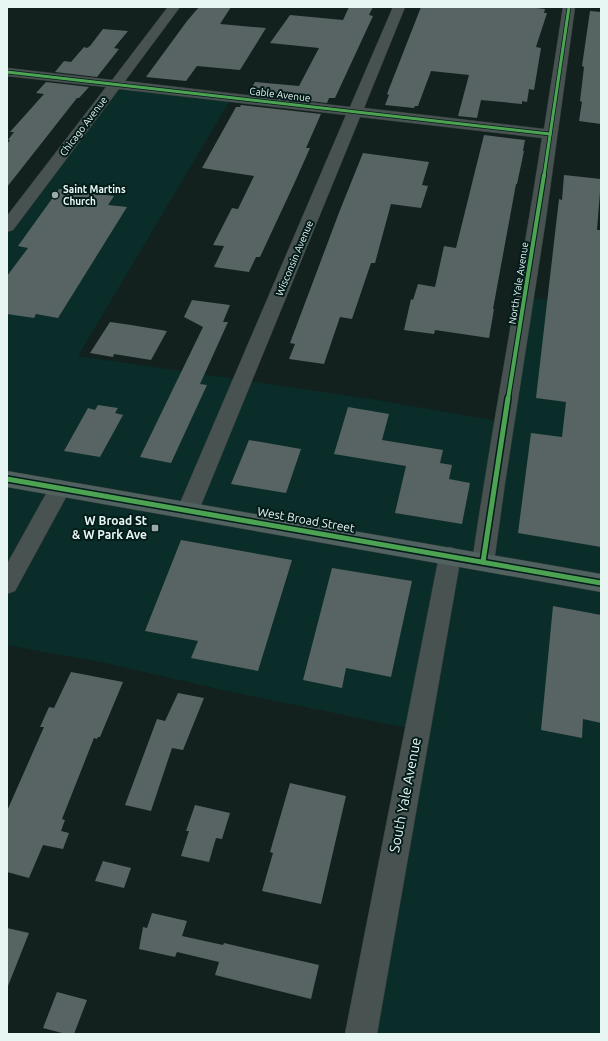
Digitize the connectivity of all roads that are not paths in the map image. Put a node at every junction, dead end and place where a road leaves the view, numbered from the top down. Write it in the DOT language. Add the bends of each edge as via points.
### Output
graph roads {
  1 [pos="174,7"];
  2 [pos="399,7"];
  3 [pos="569,7"];
  4 [pos="7,72"];
  5 [pos="114,84"];
  6 [pos="354,112"];
  7 [pos="550,134"];
  8 [pos="7,227"];
  9 [pos="7,479"];
  10 [pos="60,488"];
  11 [pos="188,510"];
  12 [pos="450,556"];
  13 [pos="483,562"];
  14 [pos="601,583"];
  15 [pos="7,585"];
  16 [pos="361,1034"];
  1 -- 5 [label="street, Chicago Avenue"];
  2 -- 6 [label="street, Wisconsin Avenue"];
  3 -- 7 [label="street, North Yale Avenue"];
  4 -- 5 [label="street, Cable Avenue"];
  5 -- 6 [label="street, Cable Avenue"];
  5 -- 8 [label="street, Chicago Avenue"];
  6 -- 7 [label="street, Cable Avenue"];
  6 -- 11 [label="street, Wisconsin Avenue"];
  7 -- 13 [label="street, North Yale Avenue"];
  9 -- 10 [label="main road, West Broad Street"];
  10 -- 11 [label="main road, West Broad Street"];
  10 -- 15 [label="street"];
  11 -- 12 [label="main road, West Broad Street"];
  12 -- 13 [label="main road, West Broad Street"];
  12 -- 16 [label="street, South Yale Avenue"];
  13 -- 14 [label="main road, West Broad Street"];
}
